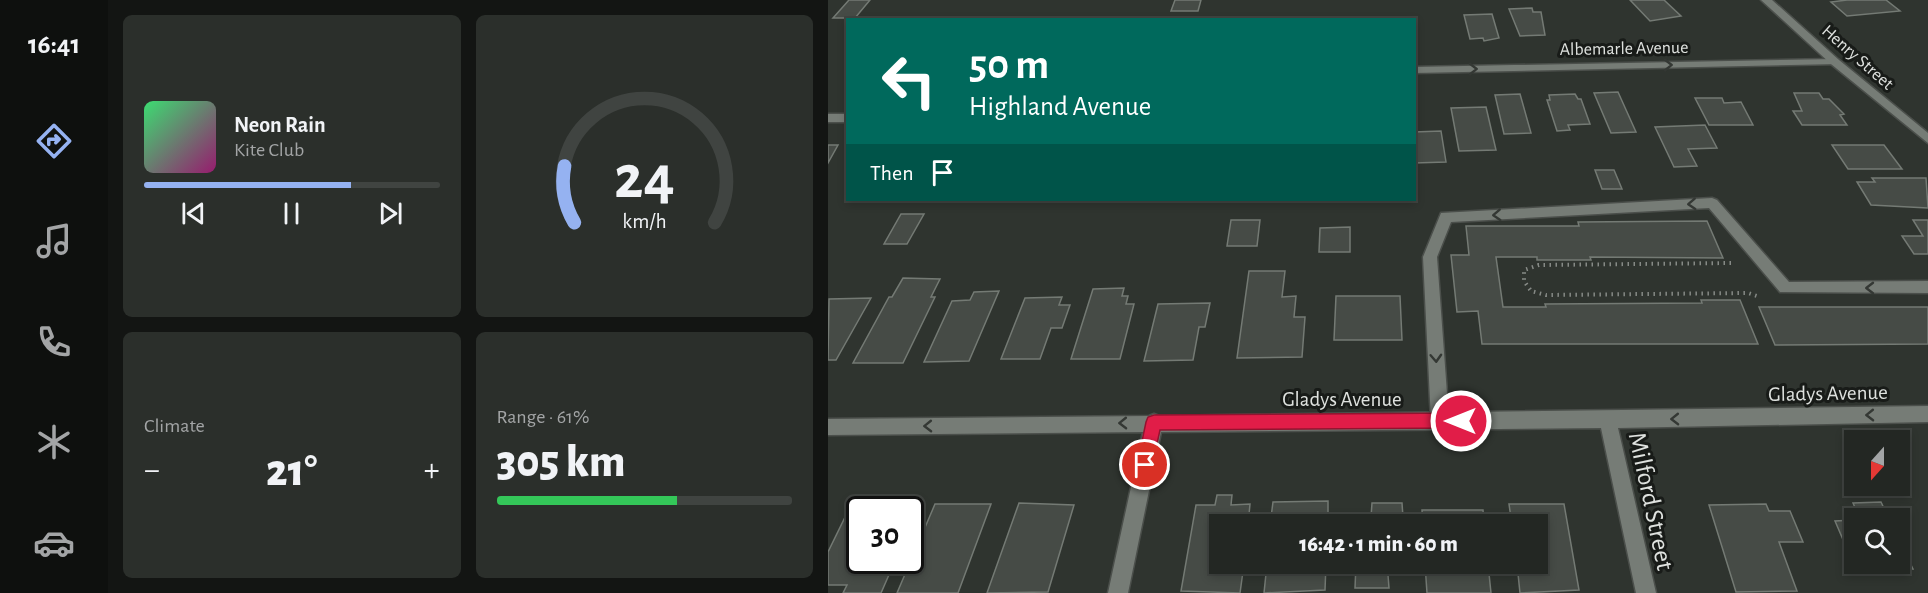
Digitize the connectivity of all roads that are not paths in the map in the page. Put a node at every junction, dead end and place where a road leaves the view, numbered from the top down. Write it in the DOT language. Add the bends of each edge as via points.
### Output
graph roads {
  1 [pos="1766,0"];
  2 [pos="1835,62"];
  3 [pos="1416,70"];
  4 [pos="828,118"];
  5 [pos="846,118"];
  6 [pos="1928,139"];
  7 [pos="1928,288"];
  8 [pos="1928,414"];
  9 [pos="1608,420"];
  10 [pos="1440,421"];
  11 [pos="1154,422"];
  12 [pos="828,427"];
  13 [pos="1118,593"];
  14 [pos="1646,593"];
  1 -- 2 [label="street, Henry Street"];
  3 -- 2 [label="street, Albemarle Avenue, one-way"];
  2 -- 6 [label="street, Henry Street"];
  4 -- 5 [label="street"];
  7 -- 10 [label="street, one-way" via="1785,288 1712,203 1446,218 1430,256"];
  8 -- 9 [label="street, Gladys Avenue, one-way"];
  9 -- 10 [label="street, Gladys Avenue"];
  9 -- 14 [label="street, Milford Street"];
  10 -- 11 [label="street, Gladys Avenue"];
  11 -- 12 [label="street, Gladys Avenue, one-way"];
  11 -- 13 [label="street"];
}
